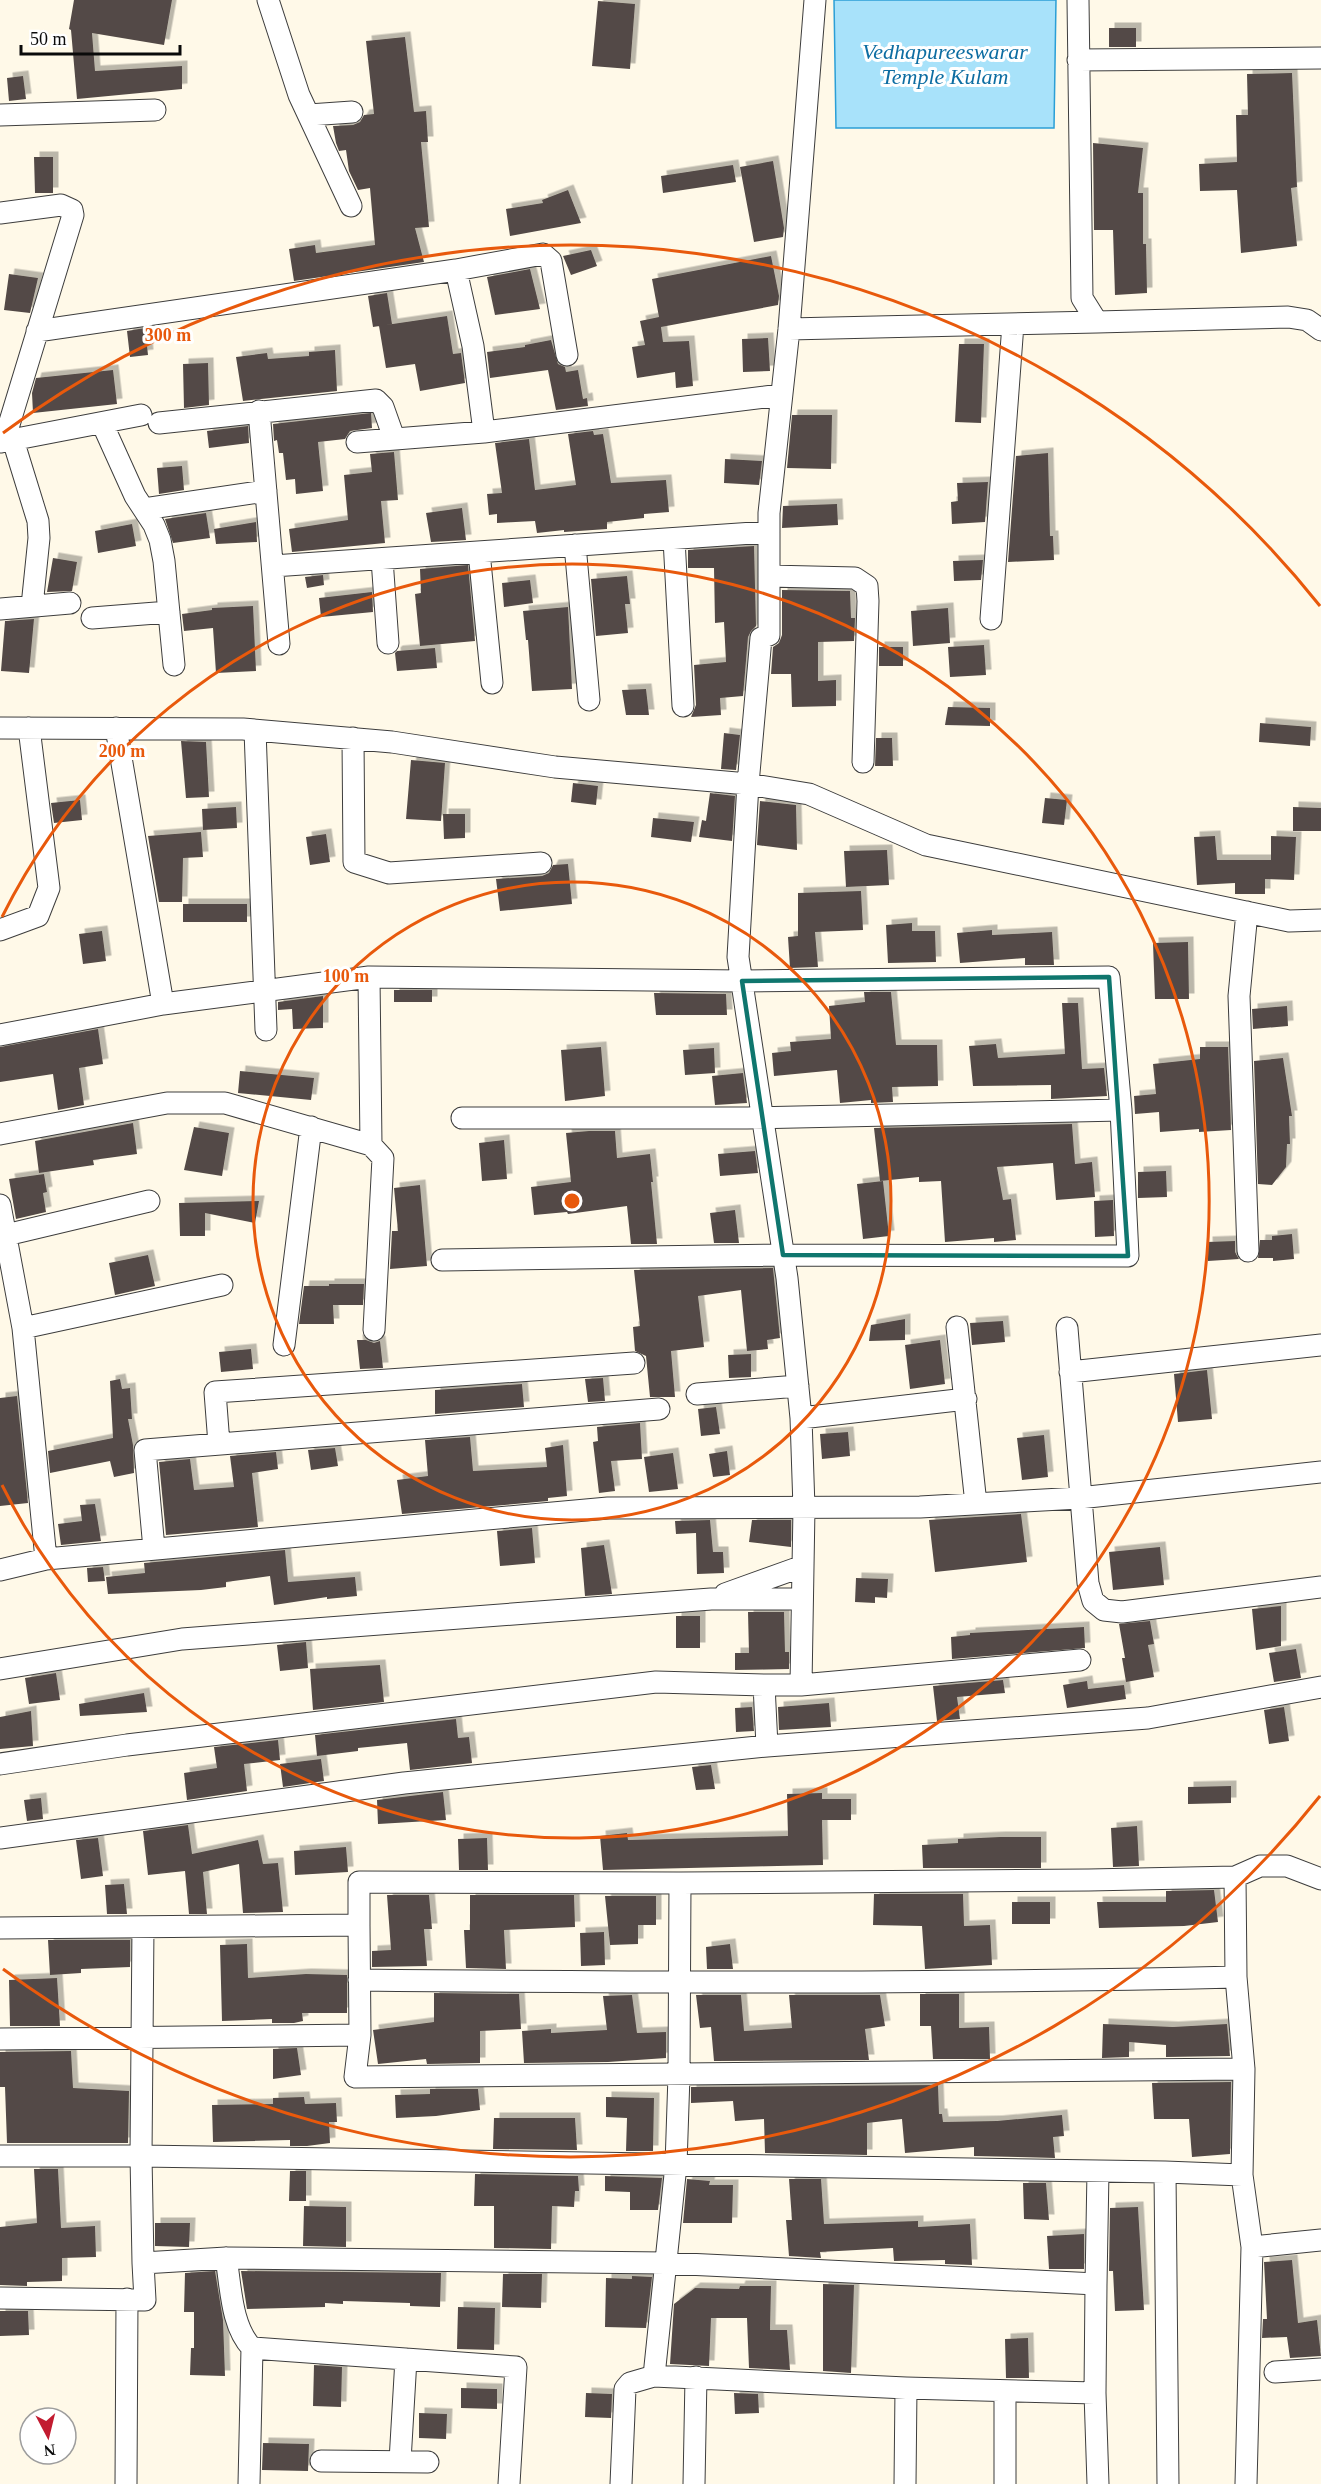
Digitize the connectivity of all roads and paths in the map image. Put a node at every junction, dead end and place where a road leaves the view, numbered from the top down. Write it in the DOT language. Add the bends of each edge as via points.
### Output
graph roads {
  1 [pos="268,0"];
  2 [pos="815,0"];
  3 [pos="1078,0"];
  4 [pos="1321,58"];
  5 [pos="1078,60"];
  6 [pos="155,110"];
  7 [pos="352,112"];
  8 [pos="0,115"];
  9 [pos="309,115"];
  10 [pos="351,206"];
  11 [pos="0,213"];
  12 [pos="456,270"];
  13 [pos="1097,322"];
  14 [pos="1012,324"];
  15 [pos="789,329"];
  16 [pos="1321,330"];
  17 [pos="37,331"];
  18 [pos="567,355"];
  19 [pos="781,395"];
  20 [pos="259,411"];
  21 [pos="102,423"];
  22 [pos="484,432"];
  23 [pos="394,438"];
  24 [pos="6,441"];
  25 [pos="357,442"];
  26 [pos="266,491"];
  27 [pos="144,509"];
  28 [pos="769,532"];
  29 [pos="674,538"];
  30 [pos="575,545"];
  31 [pos="479,552"];
  32 [pos="382,559"];
  33 [pos="273,566"];
  34 [pos="769,576"];
  35 [pos="70,603"];
  36 [pos="32,606"];
  37 [pos="0,609"];
  38 [pos="169,612"];
  39 [pos="92,618"];
  40 [pos="991,619"];
  41 [pos="388,643"];
  42 [pos="279,644"];
  43 [pos="174,665"];
  44 [pos="492,683"];
  45 [pos="589,700"];
  46 [pos="683,706"];
  47 [pos="0,728"];
  48 [pos="29,728"];
  49 [pos="116,728"];
  50 [pos="255,730"];
  51 [pos="353,738"];
  52 [pos="863,762"];
  53 [pos="748,784"];
  54 [pos="541,863"];
  55 [pos="1247,912"];
  56 [pos="1321,920"];
  57 [pos="0,930"];
  58 [pos="369,977"];
  59 [pos="742,981"];
  60 [pos="264,990"];
  61 [pos="163,1004"];
  62 [pos="266,1030"];
  63 [pos="0,1035"];
  64 [pos="1121,1110"];
  65 [pos="764,1117"];
  66 [pos="462,1118"];
  67 [pos="311,1127"];
  68 [pos="0,1134"];
  69 [pos="371,1145"];
  70 [pos="149,1201"];
  71 [pos="0,1205"];
  72 [pos="6,1235"];
  73 [pos="1248,1251"];
  74 [pos="783,1255"];
  75 [pos="442,1260"];
  76 [pos="222,1285"];
  77 [pos="957,1327"];
  78 [pos="23,1328"];
  79 [pos="1067,1328"];
  80 [pos="374,1330"];
  81 [pos="284,1345"];
  82 [pos="1321,1345"];
  83 [pos="634,1362"];
  84 [pos="1070,1372"];
  85 [pos="798,1386"];
  86 [pos="697,1394"];
  87 [pos="966,1399"];
  88 [pos="659,1409"];
  89 [pos="801,1418"];
  90 [pos="219,1444"];
  91 [pos="1321,1472"];
  92 [pos="1079,1498"];
  93 [pos="976,1504"];
  94 [pos="804,1508"];
  95 [pos="153,1550"];
  96 [pos="46,1559"];
  97 [pos="803,1566"];
  98 [pos="0,1570"];
  99 [pos="1321,1587"];
  100 [pos="711,1599"];
  101 [pos="802,1599"];
  102 [pos="1080,1660"];
  103 [pos="0,1669"];
  104 [pos="801,1684"];
  105 [pos="764,1686"];
  106 [pos="1321,1687"];
  107 [pos="767,1746"];
  108 [pos="0,1764"];
  109 [pos="0,1838"];
  110 [pos="1235,1877"];
  111 [pos="1321,1879"];
  112 [pos="680,1883"];
  113 [pos="359,1925"];
  114 [pos="143,1927"];
  115 [pos="0,1928"];
  116 [pos="1236,1977"];
  117 [pos="359,1980"];
  118 [pos="680,1984"];
  119 [pos="360,2035"];
  120 [pos="142,2038"];
  121 [pos="0,2039"];
  122 [pos="1244,2069"];
  123 [pos="680,2075"];
  124 [pos="0,2156"];
  125 [pos="141,2156"];
  126 [pos="676,2164"];
  127 [pos="1098,2171"];
  128 [pos="1165,2172"];
  129 [pos="1242,2175"];
  130 [pos="1321,2240"];
  131 [pos="1252,2247"];
  132 [pos="226,2258"];
  133 [pos="143,2263"];
  134 [pos="665,2263"];
  135 [pos="1096,2284"];
  136 [pos="0,2298"];
  137 [pos="127,2299"];
  138 [pos="252,2348"];
  139 [pos="406,2359"];
  140 [pos="1321,2368"];
  141 [pos="1275,2372"];
  142 [pos="654,2376"];
  143 [pos="696,2377"];
  144 [pos="906,2388"];
  145 [pos="1005,2391"];
  146 [pos="1095,2393"];
  147 [pos="321,2461"];
  148 [pos="400,2461"];
  149 [pos="428,2462"];
  150 [pos="126,2484"];
  151 [pos="249,2484"];
  152 [pos="509,2484"];
  153 [pos="621,2484"];
  154 [pos="694,2484"];
  155 [pos="905,2484"];
  156 [pos="1005,2484"];
  157 [pos="1098,2484"];
  158 [pos="1168,2484"];
  159 [pos="1246,2484"];
  1 -- 9 [label="street"];
  2 -- 15 [label="street"];
  3 -- 5 [label="street"];
  4 -- 5 [label="street"];
  5 -- 13 [label="street" via="1082,298"];
  6 -- 8 [label="street"];
  7 -- 9 [label="street"];
  9 -- 10 [label="street"];
  11 -- 17 [label="street" via="61,205 72,210"];
  12 -- 17 [label="street"];
  12 -- 18 [label="street" via="534,255 548,257"];
  12 -- 22 [label="street" via="473,346"];
  13 -- 14 [label="street"];
  13 -- 16 [label="street" via="1288,317 1307,320"];
  14 -- 15 [label="street"];
  14 -- 40 [label="street"];
  15 -- 19 [label="street"];
  17 -- 24 [label="street"];
  19 -- 22 [label="street"];
  19 -- 28 [label="street"];
  20 -- 21 [label="street"];
  20 -- 23 [label="street" via="376,400 383,407"];
  20 -- 26 [label="street"];
  21 -- 24 [label="street"];
  21 -- 27 [label="street"];
  22 -- 23 [label="street"];
  23 -- 25 [label="street"];
  24 -- 36 [label="street" via="38,521"];
  26 -- 27 [label="street"];
  26 -- 33 [label="street"];
  27 -- 38 [label="street" via="160,540"];
  28 -- 29 [label="street"];
  28 -- 34 [label="street"];
  29 -- 30 [label="street"];
  29 -- 46 [label="street"];
  30 -- 31 [label="street"];
  30 -- 45 [label="street"];
  31 -- 32 [label="street"];
  31 -- 44 [label="street"];
  32 -- 33 [label="street"];
  32 -- 41 [label="street"];
  33 -- 42 [label="street"];
  34 -- 52 [label="street" via="855,578 867,586"];
  34 -- 53 [label="street" via="769,635 761,638"];
  35 -- 36 [label="street"];
  36 -- 37 [label="street"];
  38 -- 39 [label="street"];
  38 -- 43 [label="street"];
  47 -- 48 [label="street"];
  48 -- 49 [label="street"];
  48 -- 57 [label="street" via="49,888 38,916"];
  49 -- 50 [label="street"];
  49 -- 61 [label="street"];
  50 -- 51 [label="street"];
  50 -- 60 [label="street"];
  51 -- 53 [label="street" via="555,767"];
  51 -- 54 [label="street" via="354,862 389,873"];
  53 -- 55 [label="street" via="809,794 926,845"];
  53 -- 59 [label="street" via="738,957"];
  55 -- 56 [label="street" via="1288,921"];
  55 -- 73 [label="street" via="1239,996"];
  58 -- 59 [label="street"];
  58 -- 60 [label="street"];
  58 -- 69 [label="street"];
  59 -- 64 [label="street" via="1109,977"];
  59 -- 65 [label="street"];
  60 -- 61 [label="street"];
  60 -- 62 [label="street"];
  61 -- 63 [label="street"];
  64 -- 65 [label="street"];
  64 -- 74 [label="street" via="1128,1256"];
  65 -- 66 [label="street"];
  65 -- 74 [label="street"];
  67 -- 68 [label="street" via="225,1103 167,1103"];
  67 -- 69 [label="street"];
  67 -- 81 [label="street"];
  69 -- 80 [label="street" via="383,1158"];
  70 -- 72 [label="street"];
  71 -- 72 [label="street"];
  72 -- 78 [label="street"];
  74 -- 75 [label="street"];
  74 -- 85 [label="street"];
  76 -- 78 [label="street"];
  77 -- 87 [label="street"];
  78 -- 96 [label="street"];
  79 -- 84 [label="street"];
  82 -- 84 [label="street"];
  83 -- 90 [label="street" via="215,1392"];
  84 -- 92 [label="street"];
  85 -- 86 [label="street"];
  85 -- 89 [label="street"];
  87 -- 89 [label="street"];
  87 -- 93 [label="street"];
  88 -- 90 [label="street"];
  89 -- 94 [label="street"];
  90 -- 95 [label="street" via="145,1450"];
  91 -- 92 [label="street"];
  92 -- 93 [label="street"];
  92 -- 99 [label="street" via="1088,1583 1094,1601 1104,1610 1122,1612"];
  93 -- 94 [label="street"];
  94 -- 95 [label="street" via="608,1508"];
  94 -- 97 [label="street"];
  95 -- 96 [label="street"];
  96 -- 98 [label="street"];
  97 -- 100 [label="street"];
  97 -- 101 [label="street"];
  100 -- 101 [label="street"];
  100 -- 103 [label="street" via="182,1639"];
  101 -- 104 [label="street"];
  102 -- 104 [label="street"];
  104 -- 105 [label="street"];
  105 -- 107 [label="street"];
  105 -- 108 [label="street" via="656,1682 127,1745"];
  106 -- 107 [label="street" via="1148,1718"];
  107 -- 109 [label="street" via="404,1783"];
  110 -- 111 [label="street" via="1260,1866 1287,1866"];
  110 -- 112 [label="street"];
  110 -- 116 [label="street"];
  112 -- 113 [label="street" via="359,1882"];
  112 -- 118 [label="street"];
  113 -- 114 [label="street"];
  113 -- 117 [label="street"];
  114 -- 115 [label="street"];
  114 -- 120 [label="street"];
  116 -- 118 [label="street"];
  116 -- 122 [label="street"];
  117 -- 118 [label="street"];
  117 -- 119 [label="street"];
  118 -- 123 [label="street"];
  119 -- 120 [label="street"];
  119 -- 123 [label="street" via="356,2077"];
  120 -- 121 [label="street"];
  120 -- 125 [label="street"];
  122 -- 123 [label="street"];
  122 -- 129 [label="street"];
  123 -- 126 [label="street"];
  124 -- 125 [label="street"];
  125 -- 126 [label="street"];
  125 -- 133 [label="street"];
  126 -- 127 [label="street"];
  126 -- 134 [label="street"];
  127 -- 128 [label="street"];
  127 -- 135 [label="street"];
  128 -- 129 [label="street"];
  128 -- 158 [label="street"];
  129 -- 131 [label="street"];
  130 -- 131 [label="street"];
  131 -- 159 [label="street"];
  132 -- 133 [label="street"];
  132 -- 134 [label="street"];
  132 -- 138 [label="street" via="238,2323 243,2339"];
  133 -- 137 [label="street" via="145,2300"];
  134 -- 135 [label="street"];
  134 -- 142 [label="street"];
  135 -- 146 [label="street"];
  136 -- 137 [label="street"];
  137 -- 150 [label="street"];
  138 -- 139 [label="street"];
  138 -- 151 [label="street"];
  139 -- 148 [label="street"];
  139 -- 152 [label="street" via="516,2367"];
  140 -- 141 [label="street"];
  142 -- 143 [label="street"];
  142 -- 153 [label="street" via="630,2383 625,2389"];
  143 -- 144 [label="street"];
  143 -- 154 [label="street"];
  144 -- 145 [label="street"];
  144 -- 155 [label="street"];
  145 -- 146 [label="street"];
  145 -- 156 [label="street"];
  146 -- 157 [label="street"];
  147 -- 148 [label="street"];
  148 -- 149 [label="street"];
}
